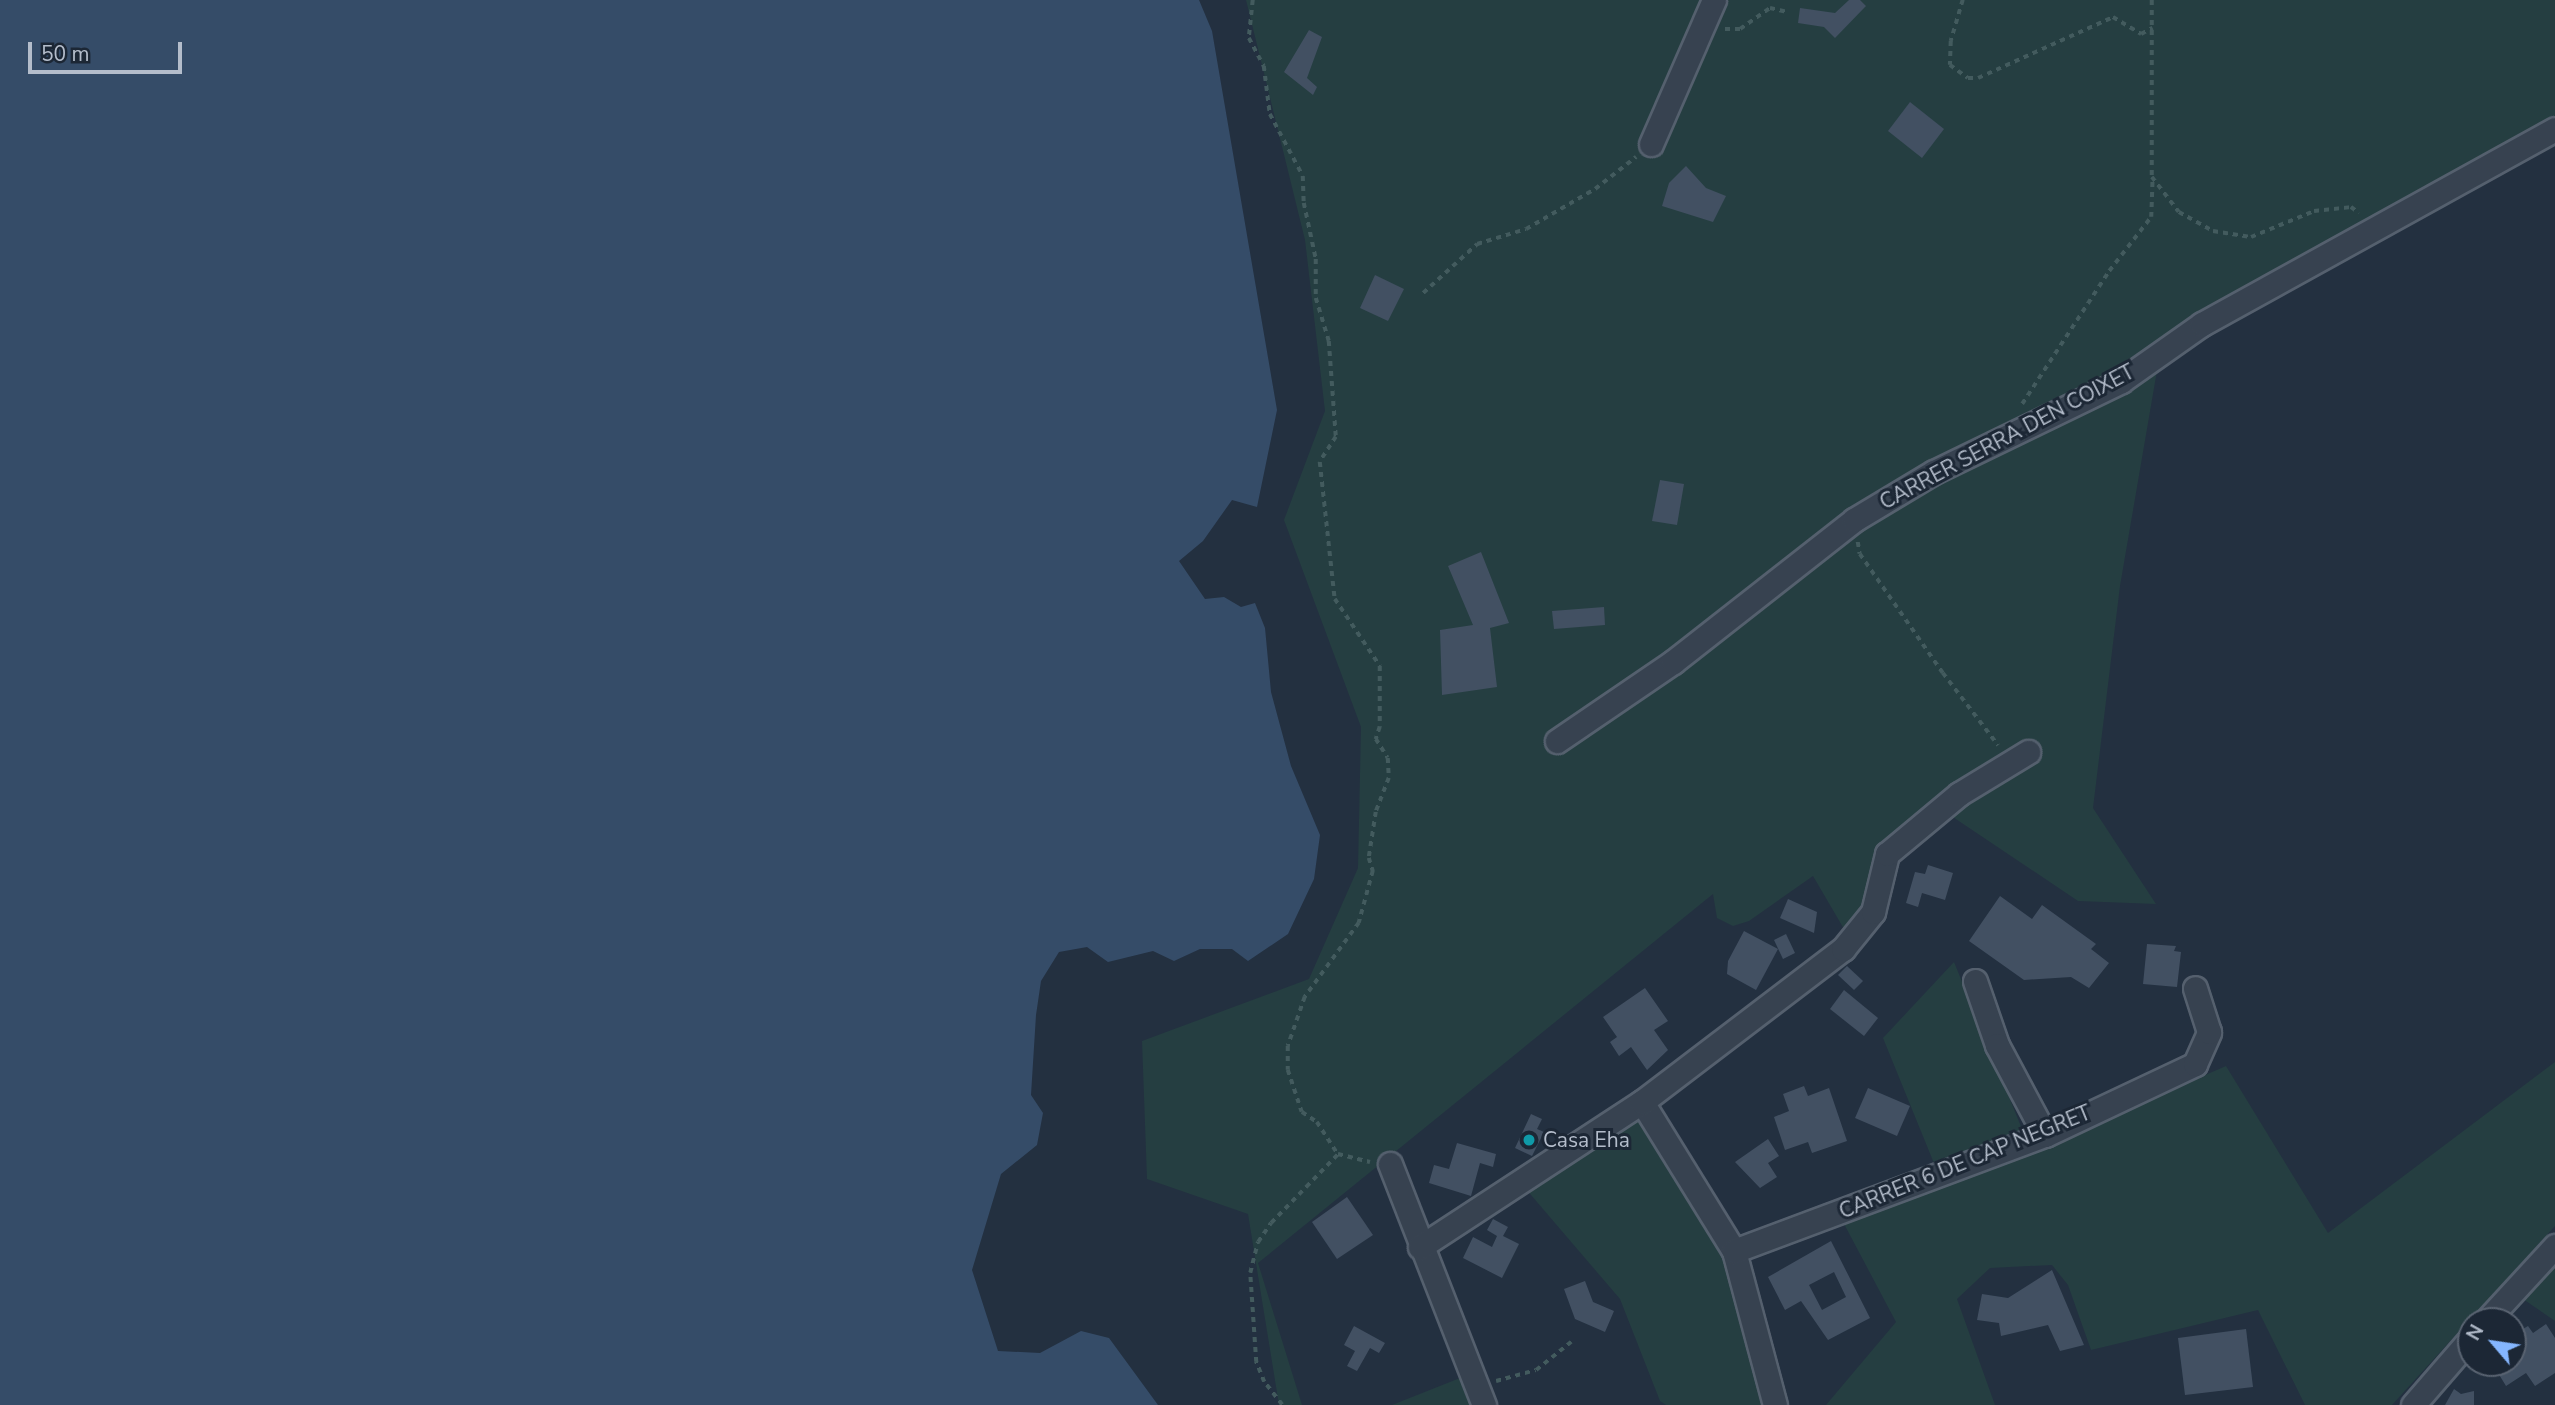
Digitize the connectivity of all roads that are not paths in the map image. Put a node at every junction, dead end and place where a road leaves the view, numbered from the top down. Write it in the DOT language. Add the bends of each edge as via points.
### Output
graph roads {
  1 [pos="1714,0"];
  2 [pos="2555,129"];
  3 [pos="1651,144"];
  4 [pos="1558,741"];
  5 [pos="2028,752"];
  6 [pos="1975,981"];
  7 [pos="2195,988"];
  8 [pos="1642,1102"];
  9 [pos="2045,1135"];
  10 [pos="1390,1164"];
  11 [pos="2555,1246"];
  12 [pos="1420,1247"];
  13 [pos="1734,1251"];
  14 [pos="2499,1307"];
  15 [pos="2457,1354"];
  16 [pos="1483,1405"];
  17 [pos="1775,1405"];
  18 [pos="2413,1405"];
  1 -- 3 [label="street"];
  2 -- 4 [label="street, CARRER SERRA DEN COIXET" via="2202,324 2121,380 1934,472 1853,520 1673,662"];
  5 -- 8 [label="street" via="1959,793 1886,854 1873,912 1843,949"];
  6 -- 9 [label="street" via="1997,1045"];
  7 -- 9 [label="street, CARRER 6 DE CAP NEGRET" via="2209,1032 2195,1064"];
  8 -- 12 [label="street"];
  8 -- 13 [label="street"];
  9 -- 13 [label="street, CARRER 6 DE CAP NEGRET"];
  10 -- 12 [label="street"];
  11 -- 14 [label="street"];
  12 -- 16 [label="street"];
  13 -- 17 [label="street"];
  15 -- 18 [label="street"];
}
